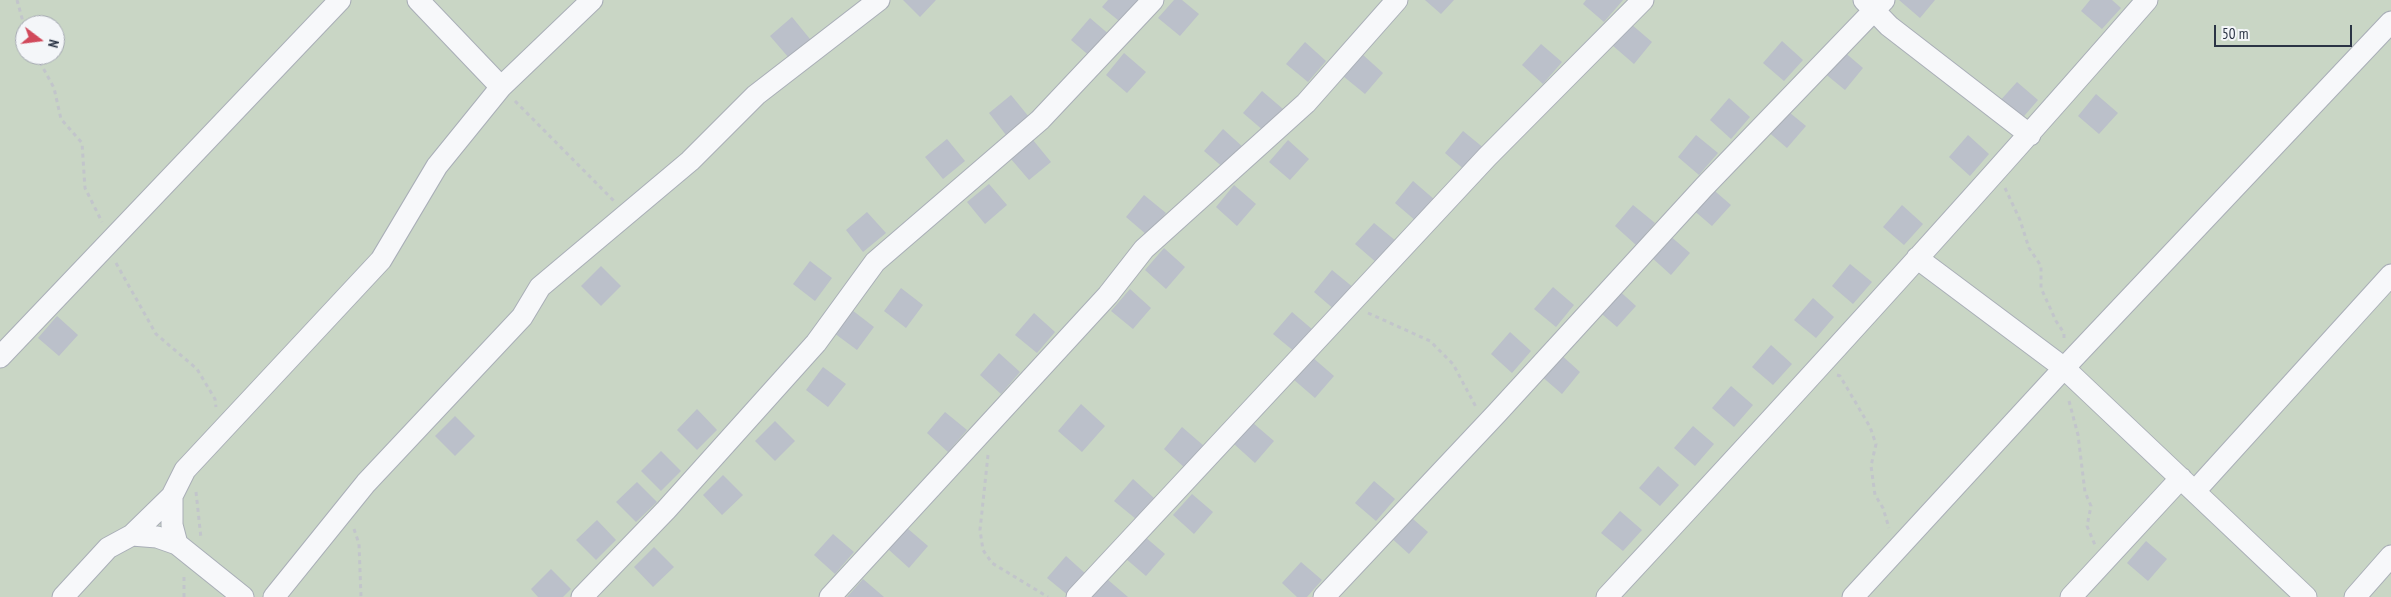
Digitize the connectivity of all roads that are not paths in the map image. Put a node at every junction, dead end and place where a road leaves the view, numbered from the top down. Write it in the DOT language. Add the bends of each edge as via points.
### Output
graph roads {
  1 [pos="340,0"];
  2 [pos="418,0"];
  3 [pos="592,0"];
  4 [pos="879,0"];
  5 [pos="1153,0"];
  6 [pos="1397,0"];
  7 [pos="1643,0"];
  8 [pos="2147,0"];
  9 [pos="1874,3"];
  10 [pos="2391,22"];
  11 [pos="501,87"];
  12 [pos="2030,135"];
  13 [pos="1916,258"];
  14 [pos="2391,275"];
  15 [pos="0,357"];
  16 [pos="2064,368"];
  17 [pos="2188,485"];
  18 [pos="172,496"];
  19 [pos="132,535"];
  20 [pos="177,544"];
  21 [pos="2391,556"];
  22 [pos="2304,596"];
  23 [pos="63,597"];
  24 [pos="243,597"];
  25 [pos="274,597"];
  26 [pos="582,597"];
  27 [pos="830,597"];
  28 [pos="1077,597"];
  29 [pos="1324,597"];
  30 [pos="1607,597"];
  31 [pos="1854,597"];
  32 [pos="2071,597"];
  33 [pos="2355,597"];
  1 -- 15 [label="street"];
  2 -- 11 [label="street"];
  3 -- 11 [label="street"];
  4 -- 25 [label="street" via="756,95 690,161 540,288 522,317 366,484"];
  5 -- 26 [label="street" via="1040,120 875,262 816,343 666,510"];
  6 -- 27 [label="street" via="1306,103 1144,249 1108,295"];
  7 -- 28 [label="street" via="1487,157"];
  8 -- 12 [label="street"];
  9 -- 12 [label="street" via="1889,26"];
  9 -- 29 [label="street"];
  10 -- 16 [label="street"];
  11 -- 18 [label="street" via="437,166 382,260 185,470"];
  12 -- 13 [label="street"];
  13 -- 16 [label="street"];
  13 -- 30 [label="street" via="1820,368"];
  14 -- 17 [label="street"];
  16 -- 17 [label="street"];
  16 -- 31 [label="street"];
  17 -- 22 [label="street"];
  17 -- 32 [label="street" via="2104,561"];
  18 -- 19 [label="street"];
  18 -- 20 [label="street" via="172,525"];
  19 -- 20 [label="street" via="157,537"];
  19 -- 23 [label="street" via="108,548"];
  20 -- 24 [label="street"];
  21 -- 33 [label="street"];
}
